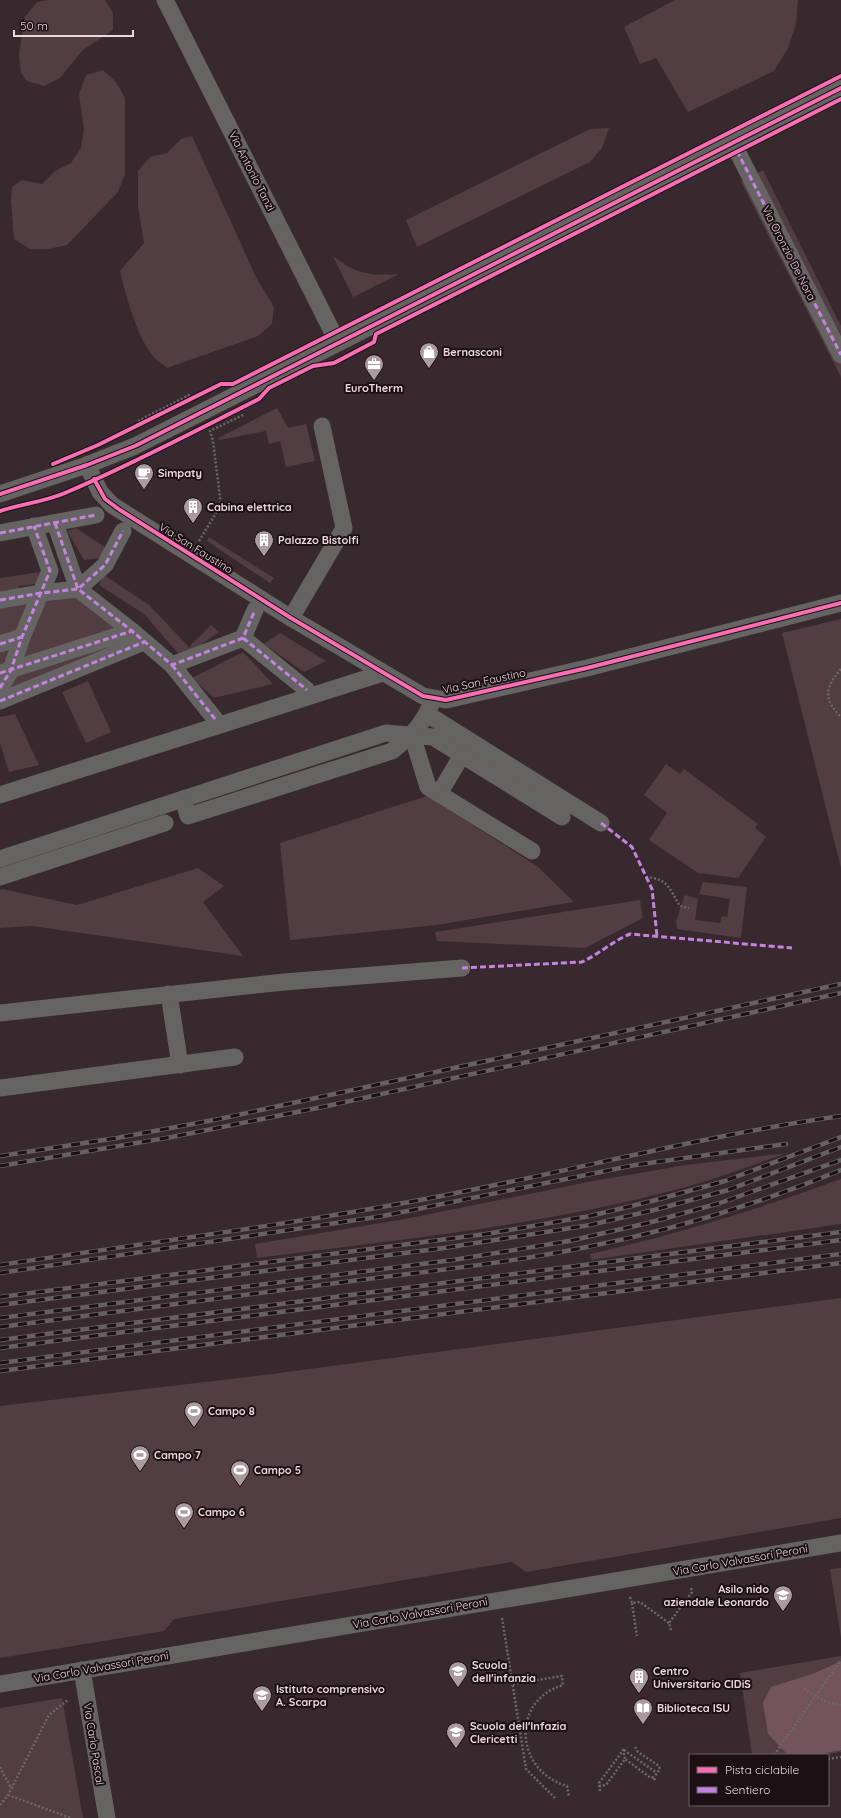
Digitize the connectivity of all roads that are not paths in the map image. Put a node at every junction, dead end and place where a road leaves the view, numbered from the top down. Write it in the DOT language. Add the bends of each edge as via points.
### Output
graph roads {
  1 [pos="165,0"];
  2 [pos="841,88"];
  3 [pos="737,151"];
  4 [pos="338,343"];
  5 [pos="841,355"];
  6 [pos="322,426"];
  7 [pos="87,465"];
  8 [pos="0,494"];
  9 [pos="96,515"];
  10 [pos="55,523"];
  11 [pos="34,526"];
  12 [pos="123,531"];
  13 [pos="0,533"];
  14 [pos="78,589"];
  15 [pos="41,593"];
  16 [pos="0,600"];
  17 [pos="841,603"];
  18 [pos="256,610"];
  19 [pos="291,618"];
  20 [pos="22,637"];
  21 [pos="138,637"];
  22 [pos="243,638"];
  23 [pos="0,644"];
  24 [pos="172,666"];
  25 [pos="5,671"];
  26 [pos="383,673"];
  27 [pos="0,688"];
  28 [pos="307,690"];
  29 [pos="0,702"];
  30 [pos="430,707"];
  31 [pos="215,719"];
  32 [pos="412,735"];
  33 [pos="462,755"];
  34 [pos="439,794"];
  35 [pos="0,795"];
  36 [pos="562,817"];
  37 [pos="165,823"];
  38 [pos="601,823"];
  39 [pos="532,851"];
  40 [pos="0,859"];
  41 [pos="0,877"];
  42 [pos="462,968"];
  43 [pos="169,994"];
  44 [pos="0,1013"];
  45 [pos="235,1058"];
  46 [pos="180,1065"];
  47 [pos="0,1088"];
  48 [pos="841,1543"];
  49 [pos="82,1670"];
  50 [pos="0,1684"];
  51 [pos="107,1818"];
  1 -- 4 [label="street, Via Antonio Tanzi"];
  2 -- 4 [label="street"];
  3 -- 5 [label="street, Via Oronzio De Nora"];
  4 -- 7 [label="street" via="135,446"];
  6 -- 19 [label="street" via="344,528"];
  7 -- 8 [label="street"];
  7 -- 19 [label="street, Via San Faustino" via="100,492 112,505"];
  9 -- 10 [label="street"];
  10 -- 11 [label="street"];
  10 -- 14 [label="street"];
  11 -- 13 [label="street"];
  11 -- 15 [label="street" via="50,571"];
  12 -- 14 [label="street" via="105,565"];
  14 -- 15 [label="street"];
  14 -- 21 [label="street"];
  15 -- 16 [label="street"];
  15 -- 20 [label="street"];
  17 -- 30 [label="street, Via San Faustino" via="586,668 446,700"];
  18 -- 22 [label="street"];
  19 -- 26 [label="street, Via San Faustino"];
  20 -- 23 [label="street"];
  20 -- 25 [label="street"];
  21 -- 24 [label="street"];
  21 -- 25 [label="street"];
  21 -- 29 [label="street"];
  22 -- 24 [label="street"];
  22 -- 28 [label="street"];
  24 -- 31 [label="street"];
  25 -- 27 [label="street"];
  26 -- 30 [label="street, Via San Faustino" via="423,696"];
  26 -- 35 [label="street"];
  30 -- 32 [label="street"];
  30 -- 38 [label="street"];
  32 -- 33 [label="street" via="433,737"];
  32 -- 34 [label="street" via="428,787"];
  32 -- 40 [label="street" via="386,733"];
  33 -- 34 [label="street"];
  33 -- 36 [label="street"];
  34 -- 39 [label="street"];
  37 -- 41 [label="street"];
  42 -- 43 [label="street"];
  43 -- 44 [label="street"];
  43 -- 46 [label="street"];
  45 -- 46 [label="street"];
  46 -- 47 [label="street"];
  48 -- 49 [label="street, Via Carlo Valvassori Peroni"];
  49 -- 50 [label="street, Via Carlo Valvassori Peroni"];
  49 -- 51 [label="street, Via Carlo Pascal"];
}
